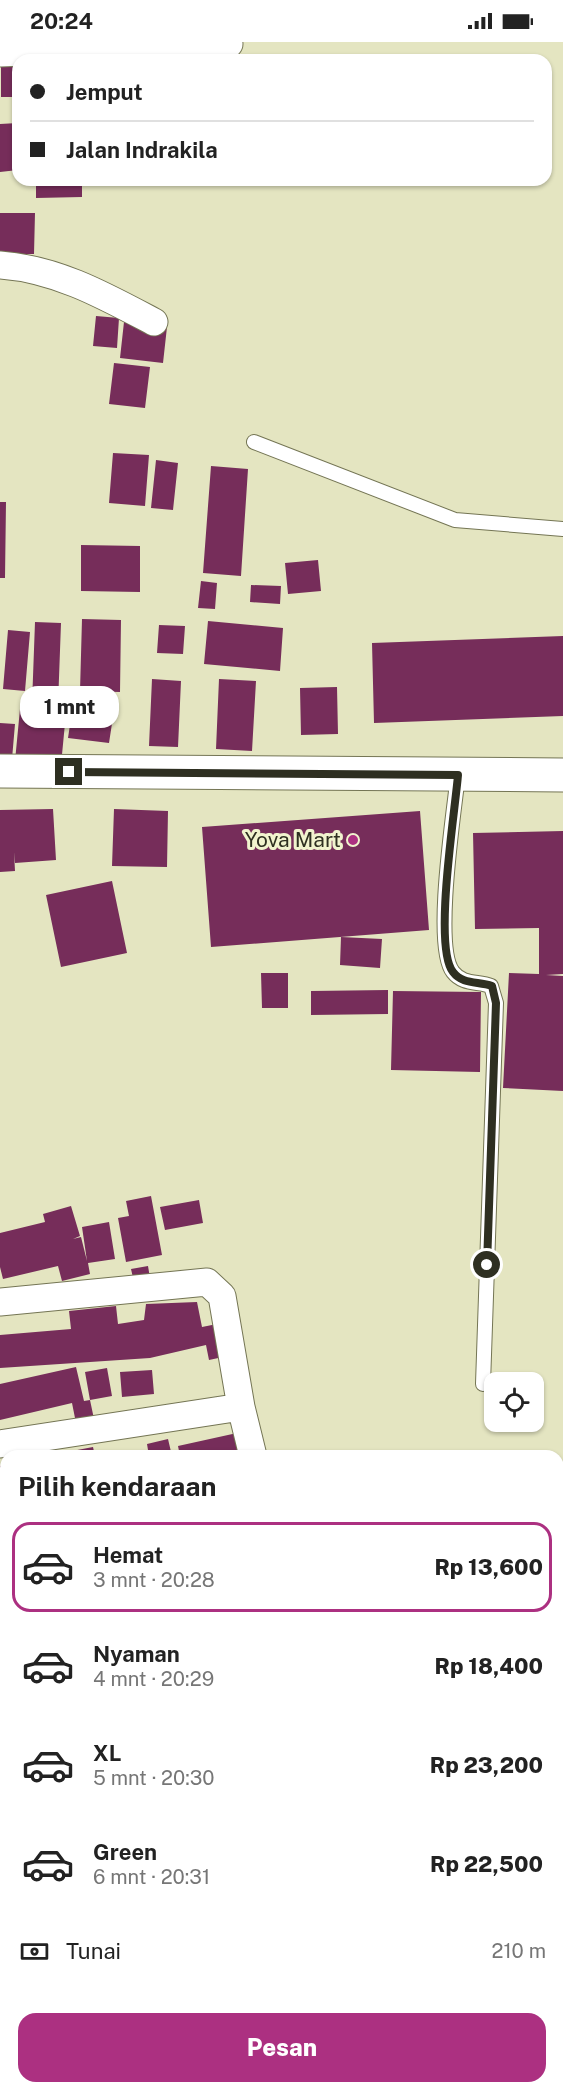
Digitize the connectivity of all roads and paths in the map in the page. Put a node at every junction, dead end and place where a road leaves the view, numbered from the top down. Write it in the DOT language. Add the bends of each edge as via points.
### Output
graph roads {
  1 [pos="229,44"];
  2 [pos="0,53"];
  3 [pos="0,266"];
  4 [pos="154,322"];
  5 [pos="254,442"];
  6 [pos="563,529"];
  7 [pos="0,771"];
  8 [pos="458,775"];
  9 [pos="563,775"];
  10 [pos="0,1302"];
  11 [pos="483,1384"];
  12 [pos="241,1407"];
  13 [pos="0,1444"];
  14 [pos="252,1450"];
  1 -- 2 [label="street"];
  3 -- 4 [label="street" via="19,267 79,285"];
  5 -- 6 [label="lane" via="455,520"];
  7 -- 8 [label="street"];
  8 -- 9 [label="street"];
  8 -- 11 [label="lane" via="445,949 452,971 465,981 492,986 496,1003"];
  10 -- 12 [label="street" via="207,1282 222,1296"];
  12 -- 13 [label="street"];
  12 -- 14 [label="street"];
}
